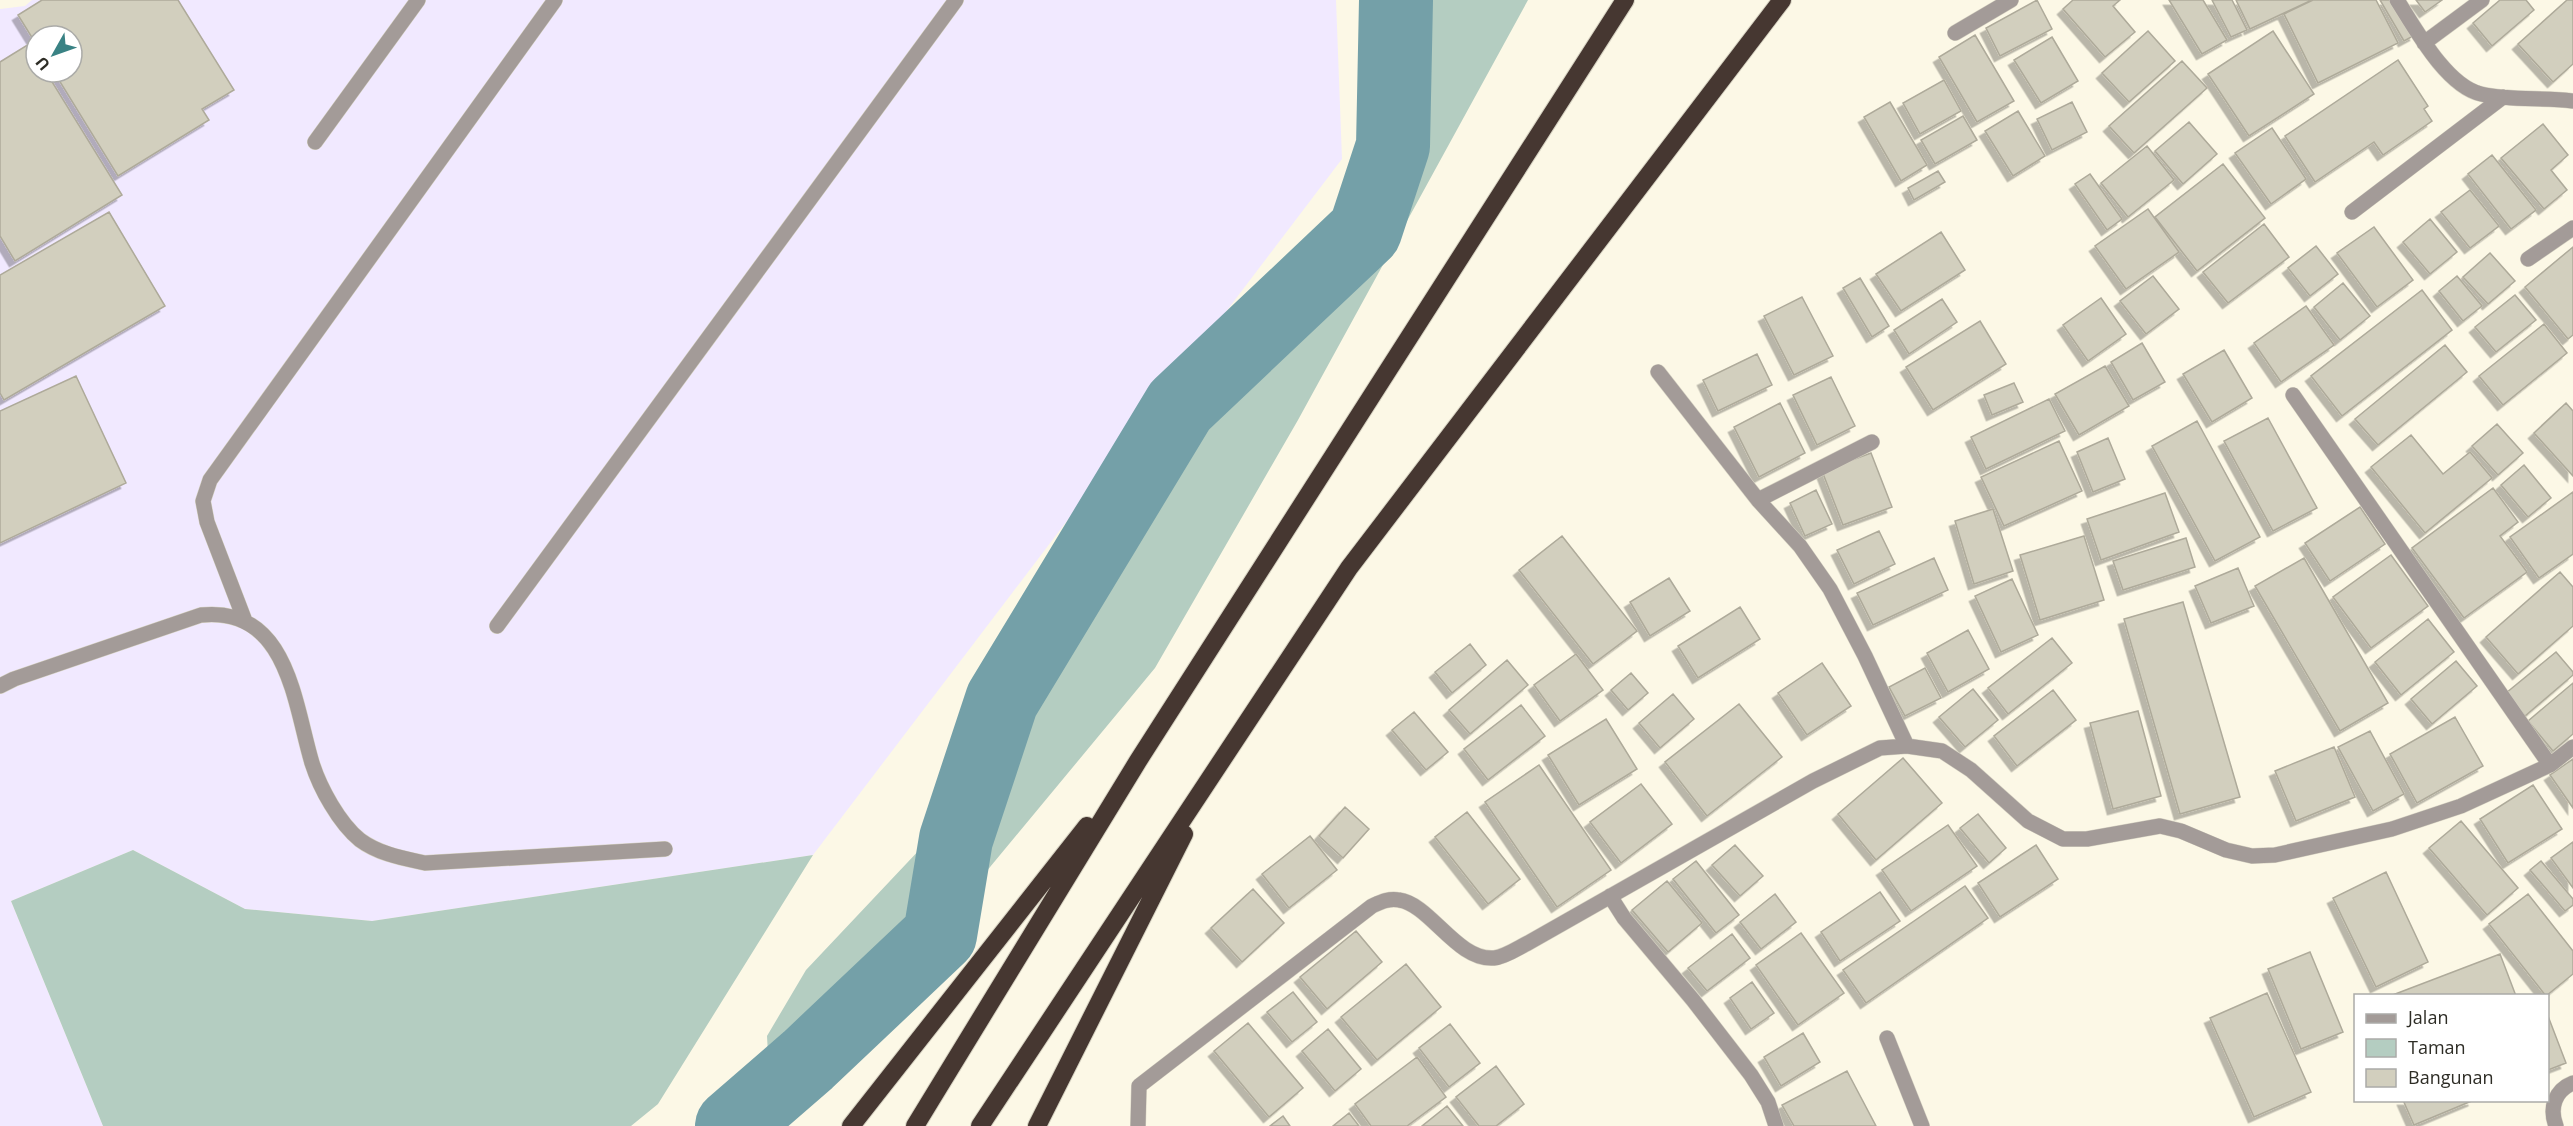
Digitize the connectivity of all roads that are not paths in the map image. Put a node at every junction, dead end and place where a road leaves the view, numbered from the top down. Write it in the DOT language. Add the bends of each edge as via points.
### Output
graph roads {
  1 [pos="418,0"];
  2 [pos="555,0"];
  3 [pos="956,0"];
  4 [pos="1625,0"];
  5 [pos="1782,0"];
  6 [pos="2011,0"];
  7 [pos="2397,0"];
  8 [pos="2482,0"];
  9 [pos="1955,33"];
  10 [pos="2424,43"];
  11 [pos="2503,97"];
  12 [pos="2573,101"];
  13 [pos="315,142"];
  14 [pos="2352,212"];
  15 [pos="2573,228"];
  16 [pos="2528,259"];
  17 [pos="1658,372"];
  18 [pos="2293,395"];
  19 [pos="1872,442"];
  20 [pos="1758,500"];
  21 [pos="245,621"];
  22 [pos="497,626"];
  23 [pos="0,686"];
  24 [pos="1907,746"];
  25 [pos="2573,747"];
  26 [pos="1222,757"];
  27 [pos="1138,761"];
  28 [pos="2550,765"];
  29 [pos="665,849"];
  30 [pos="1610,896"];
  31 [pos="1887,1038"];
  32 [pos="2573,1083"];
  33 [pos="851,1126"];
  34 [pos="915,1126"];
  35 [pos="980,1126"];
  36 [pos="1037,1126"];
  37 [pos="1138,1126"];
  38 [pos="1776,1126"];
  39 [pos="1922,1126"];
  40 [pos="2556,1126"];
  1 -- 13 [label="street"];
  2 -- 21 [label="street" via="210,480 203,501 207,522"];
  3 -- 22 [label="street"];
  4 -- 27 [label="highway"];
  5 -- 26 [label="highway" via="1349,568"];
  6 -- 9 [label="street"];
  7 -- 10 [label="street"];
  8 -- 10 [label="street"];
  10 -- 11 [label="street" via="2464,87 2479,94"];
  11 -- 12 [label="street"];
  11 -- 14 [label="street"];
  15 -- 16 [label="street"];
  17 -- 20 [label="street"];
  18 -- 28 [label="street"];
  19 -- 20 [label="street"];
  20 -- 24 [label="street" via="1800,546 1830,589"];
  21 -- 23 [label="street" via="229,615 201,615"];
  21 -- 29 [label="street" via="260,632 288,675 324,795 360,839 379,850 424,863"];
  24 -- 28 [label="street" via="1942,751 1971,770 2028,821 2063,839 2087,839 2160,826 2252,856 2275,855 2392,829 2461,806"];
  24 -- 30 [label="street" via="1880,748 1849,762"];
  25 -- 28 [label="street"];
  26 -- 35 [label="highway"];
  26 -- 36 [label="highway"];
  27 -- 33 [label="highway"];
  27 -- 34 [label="highway"];
  30 -- 37 [label="street" via="1494,958 1478,956 1462,947 1401,900 1386,900 1372,906 1139,1086"];
  30 -- 38 [label="street" via="1751,1075 1768,1102"];
  31 -- 39 [label="street"];
  32 -- 40 [label="street" via="2563,1087 2556,1097 2552,1108"];
}
